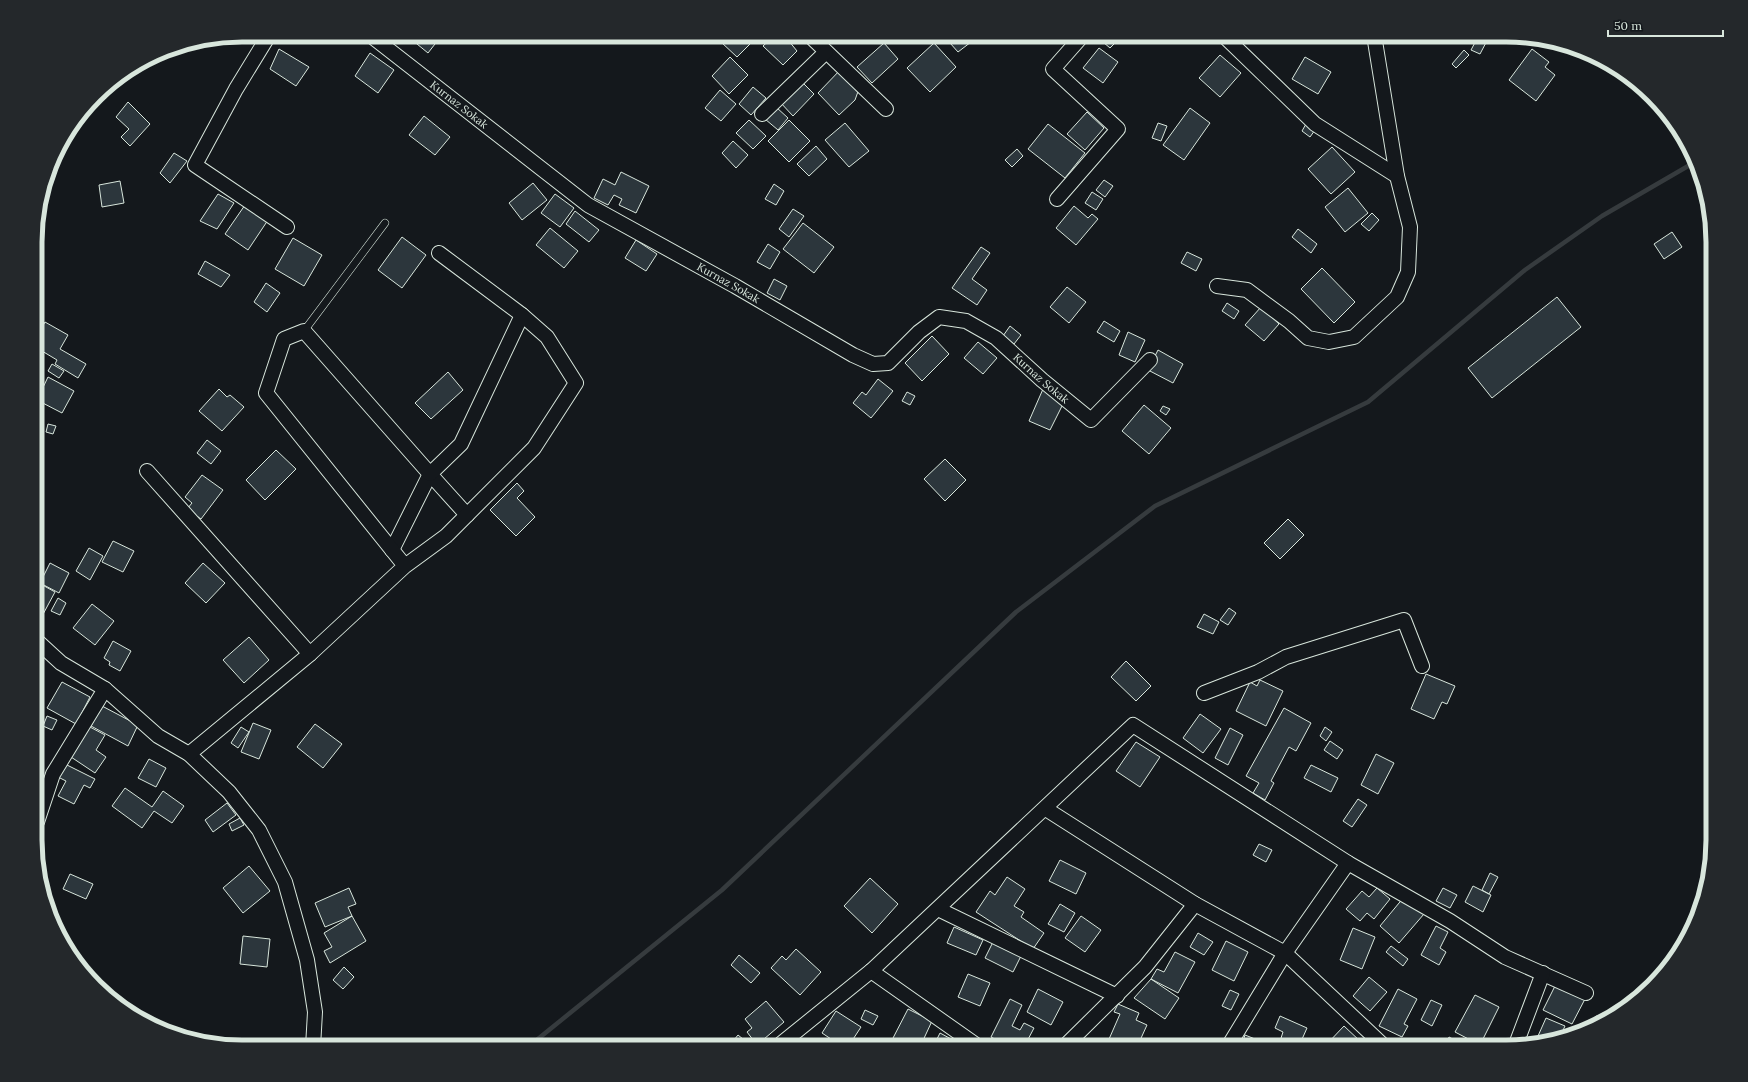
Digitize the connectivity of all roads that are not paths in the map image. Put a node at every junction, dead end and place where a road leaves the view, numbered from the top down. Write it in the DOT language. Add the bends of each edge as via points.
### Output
graph roads {
  1 [pos="266,42"];
  2 [pos="379,42"];
  3 [pos="816,42"];
  4 [pos="1078,42"];
  5 [pos="1230,42"];
  6 [pos="1375,42"];
  7 [pos="826,52"];
  8 [pos="886,109"];
  9 [pos="762,114"];
  10 [pos="1397,176"];
  11 [pos="1057,199"];
  12 [pos="385,223"];
  13 [pos="287,227"];
  14 [pos="439,253"];
  15 [pos="1217,286"];
  16 [pos="522,315"];
  17 [pos="304,331"];
  18 [pos="1150,360"];
  19 [pos="147,471"];
  20 [pos="430,474"];
  21 [pos="467,515"];
  22 [pos="392,550"];
  23 [pos="405,566"];
  24 [pos="42,646"];
  25 [pos="310,654"];
  26 [pos="1422,666"];
  27 [pos="105,689"];
  28 [pos="1204,693"];
  29 [pos="189,754"];
  30 [pos="42,807"];
  31 [pos="1046,809"];
  32 [pos="1348,863"];
  33 [pos="1195,904"];
  34 [pos="938,909"];
  35 [pos="1285,952"];
  36 [pos="871,971"];
  37 [pos="1543,973"];
  38 [pos="1586,993"];
  39 [pos="1117,996"];
  40 [pos="313,1040"];
  41 [pos="786,1040"];
  42 [pos="969,1040"];
  43 [pos="1071,1040"];
  44 [pos="1232,1040"];
  45 [pos="1378,1040"];
  46 [pos="1518,1040"];
  1 -- 13 [label="street" via="236,89 195,165"];
  2 -- 18 [label="street, Kurnaz Sokak" via="588,204 873,364 888,363 918,332 939,317 966,322 996,338 1091,420"];
  3 -- 7 [label="street"];
  4 -- 11 [label="street" via="1053,69 1118,129"];
  5 -- 10 [label="street" via="1316,124"];
  6 -- 10 [label="street"];
  7 -- 8 [label="street"];
  7 -- 9 [label="street"];
  10 -- 15 [label="street" via="1410,227 1408,272 1397,297 1354,337 1329,342 1308,338 1290,321 1247,290"];
  12 -- 17 [label="lane"];
  14 -- 16 [label="street"];
  16 -- 20 [label="street" via="461,444"];
  16 -- 21 [label="street" via="548,337 576,383 534,448"];
  17 -- 20 [label="street"];
  17 -- 22 [label="street" via="284,339 266,393"];
  19 -- 25 [label="street"];
  20 -- 21 [label="street"];
  20 -- 22 [label="street"];
  21 -- 23 [label="street" via="446,536"];
  22 -- 23 [label="street"];
  23 -- 25 [label="street"];
  24 -- 27 [label="street" via="61,663"];
  25 -- 29 [label="street"];
  26 -- 28 [label="street" via="1404,620 1286,657 1258,672"];
  27 -- 29 [label="street" via="158,736"];
  27 -- 30 [label="street" via="53,774"];
  29 -- 40 [label="street" via="229,792 258,830 285,882 307,960 315,1012"];
  31 -- 32 [label="street" via="1133,725"];
  31 -- 33 [label="street"];
  31 -- 34 [label="street"];
  32 -- 35 [label="street"];
  32 -- 37 [label="street" via="1450,921 1505,957"];
  33 -- 35 [label="street"];
  33 -- 39 [label="street"];
  34 -- 36 [label="street"];
  34 -- 39 [label="street"];
  35 -- 44 [label="street"];
  35 -- 45 [label="street"];
  36 -- 41 [label="street"];
  36 -- 42 [label="street"];
  37 -- 38 [label="street"];
  37 -- 46 [label="street"];
  39 -- 43 [label="street"];
}
